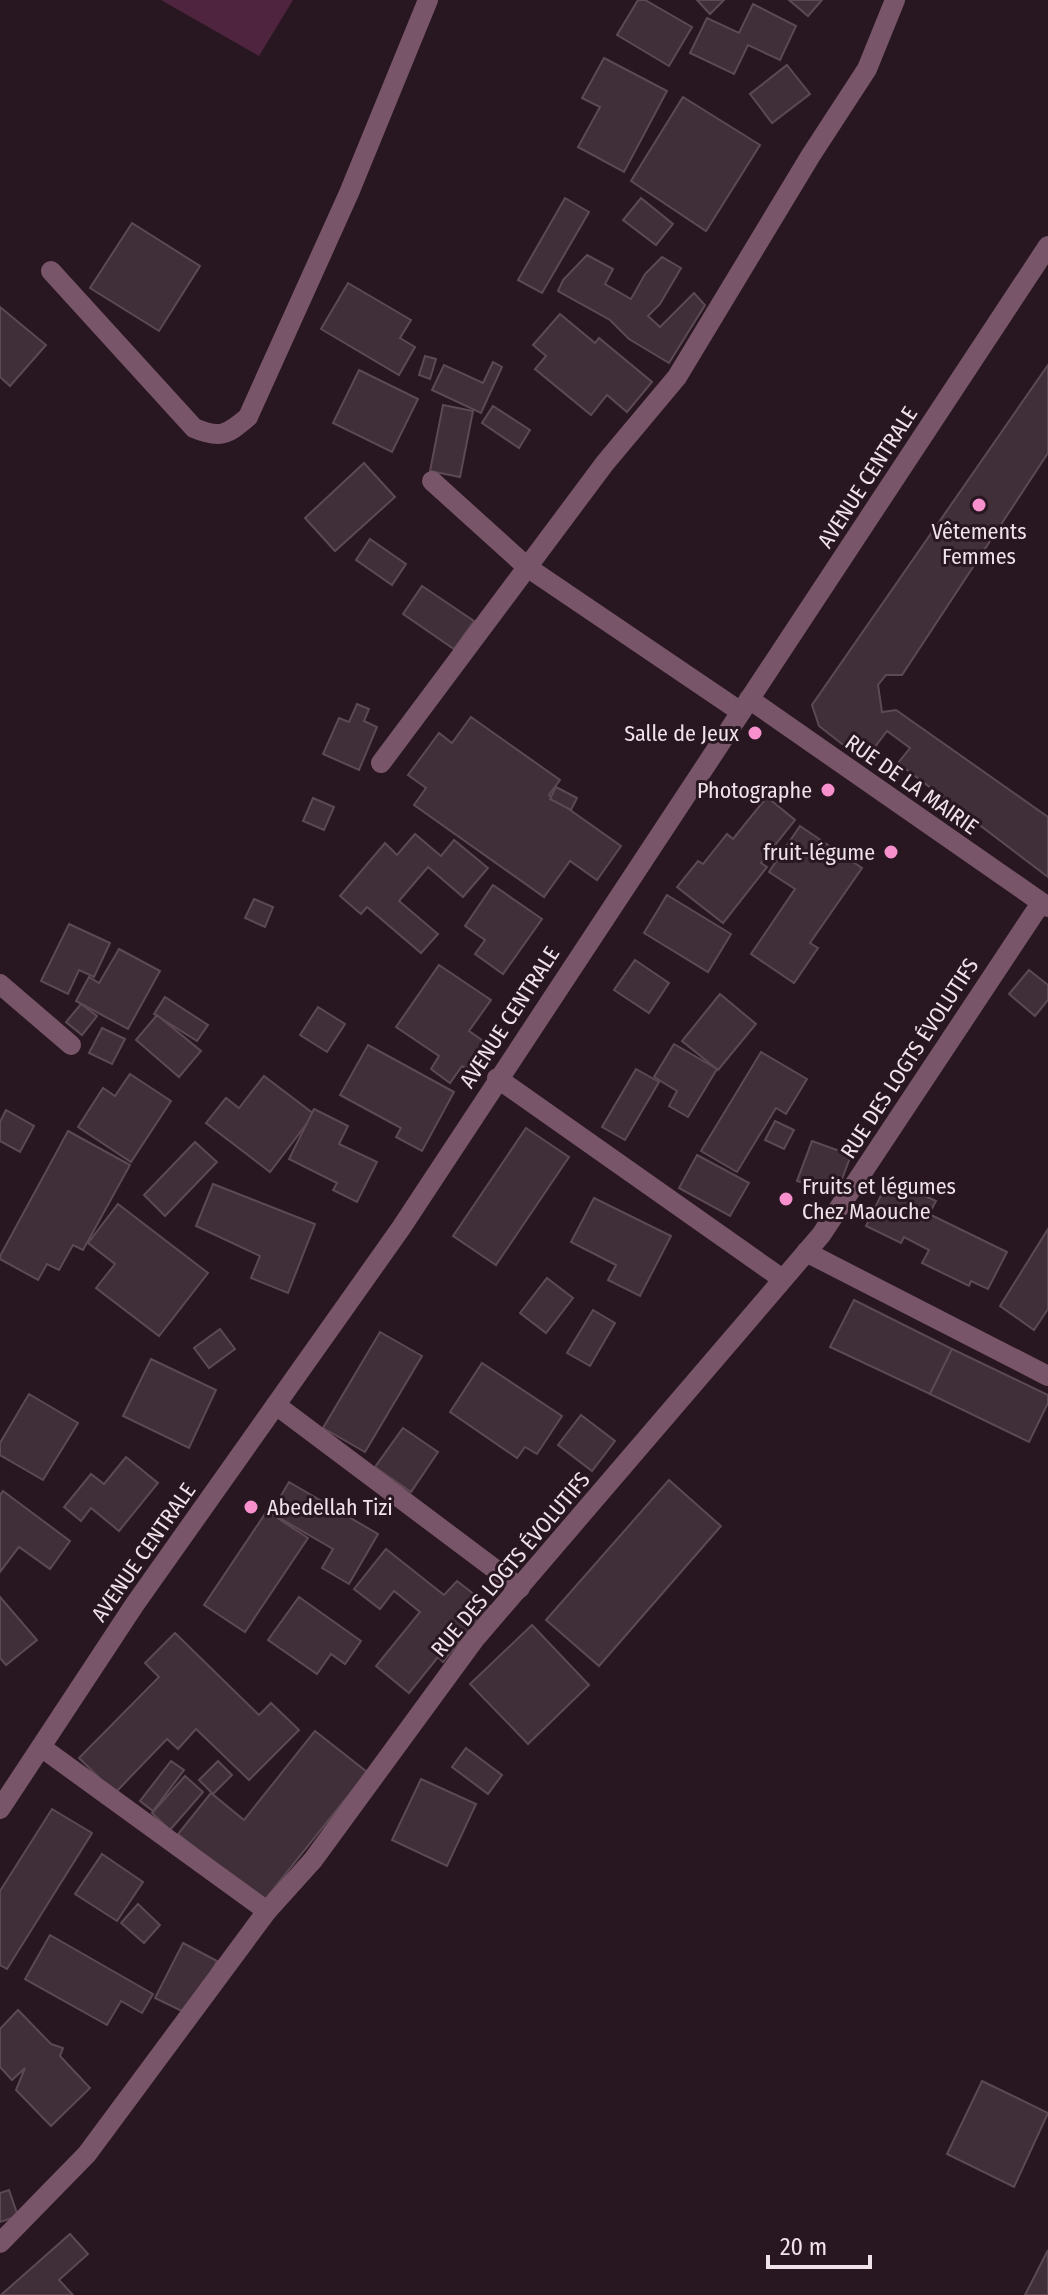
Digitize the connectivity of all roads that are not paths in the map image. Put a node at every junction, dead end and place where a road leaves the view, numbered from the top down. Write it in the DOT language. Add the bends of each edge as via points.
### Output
graph roads {
  1 [pos="428,0"];
  2 [pos="895,0"];
  3 [pos="1048,246"];
  4 [pos="51,271"];
  5 [pos="432,481"];
  6 [pos="527,567"];
  7 [pos="745,706"];
  8 [pos="381,763"];
  9 [pos="1044,905"];
  10 [pos="0,984"];
  11 [pos="71,1045"];
  12 [pos="497,1078"];
  13 [pos="806,1252"];
  14 [pos="781,1278"];
  15 [pos="1048,1376"];
  16 [pos="276,1405"];
  17 [pos="520,1588"];
  18 [pos="41,1747"];
  19 [pos="0,1809"];
  20 [pos="267,1911"];
  21 [pos="0,2243"];
  1 -- 4 [label="street" via="248,417 232,431 213,436 194,428"];
  2 -- 6 [label="street" via="867,69 677,377"];
  3 -- 7 [label="street, AVENUE CENTRALE"];
  5 -- 6 [label="street, RUE DE LA MAIRIE"];
  6 -- 7 [label="street, RUE DE LA MAIRIE"];
  6 -- 8 [label="street"];
  7 -- 9 [label="street, RUE DE LA MAIRIE"];
  7 -- 12 [label="street, AVENUE CENTRALE"];
  9 -- 13 [label="street, RUE DES LOGTS ÉVOLUTIFS"];
  10 -- 11 [label="street"];
  12 -- 14 [label="street"];
  12 -- 16 [label="street, AVENUE CENTRALE" via="401,1228"];
  13 -- 14 [label="street, RUE DES LOGTS ÉVOLUTIFS"];
  13 -- 15 [label="street"];
  14 -- 17 [label="street, RUE DES LOGTS ÉVOLUTIFS"];
  16 -- 17 [label="street"];
  16 -- 18 [label="street, AVENUE CENTRALE"];
  17 -- 20 [label="street, RUE DES LOGTS ÉVOLUTIFS" via="474,1640 313,1860"];
  18 -- 19 [label="street, AVENUE CENTRALE"];
  18 -- 20 [label="street"];
  20 -- 21 [label="street, RUE DES LOGTS ÉVOLUTIFS" via="87,2154"];
}
